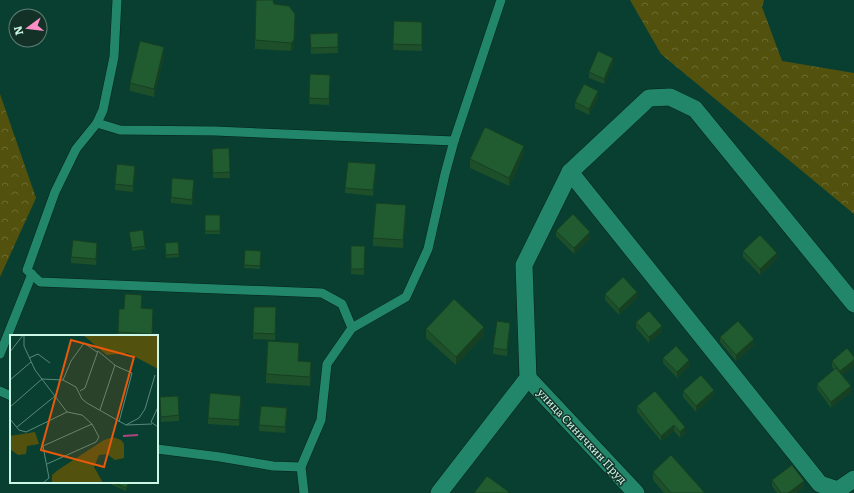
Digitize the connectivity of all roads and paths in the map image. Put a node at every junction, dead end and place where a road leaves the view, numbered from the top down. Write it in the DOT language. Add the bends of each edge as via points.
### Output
graph roads {
  1 [pos="117,0"];
  2 [pos="501,0"];
  3 [pos="97,123"];
  4 [pos="454,141"];
  5 [pos="570,172"];
  6 [pos="32,274"];
  7 [pos="854,304"];
  8 [pos="352,328"];
  9 [pos="0,354"];
  10 [pos="528,378"];
  11 [pos="0,391"];
  12 [pos="10,396"];
  13 [pos="158,449"];
  14 [pos="301,467"];
  15 [pos="854,479"];
  16 [pos="304,493"];
  17 [pos="439,493"];
  18 [pos="636,493"];
  1 -- 3 [label="lane" via="114,57 103,110"];
  2 -- 4 [label="lane"];
  3 -- 4 [label="lane" via="120,130 215,131"];
  3 -- 6 [label="lane" via="76,149 55,192 27,270"];
  4 -- 8 [label="lane" via="428,249 406,297"];
  5 -- 7 [label="street" via="648,98 670,97 695,109"];
  5 -- 10 [label="street" via="524,265"];
  5 -- 15 [label="street" via="820,484 838,490"];
  6 -- 8 [label="lane" via="40,282 322,293 342,304"];
  6 -- 9 [label="lane"];
  8 -- 14 [label="lane" via="327,364 321,420"];
  10 -- 17 [label="street"];
  10 -- 18 [label="street, улица Синичкин Пруд"];
  11 -- 12 [label="lane"];
  13 -- 14 [label="lane" via="273,466"];
  14 -- 16 [label="lane"];
}
